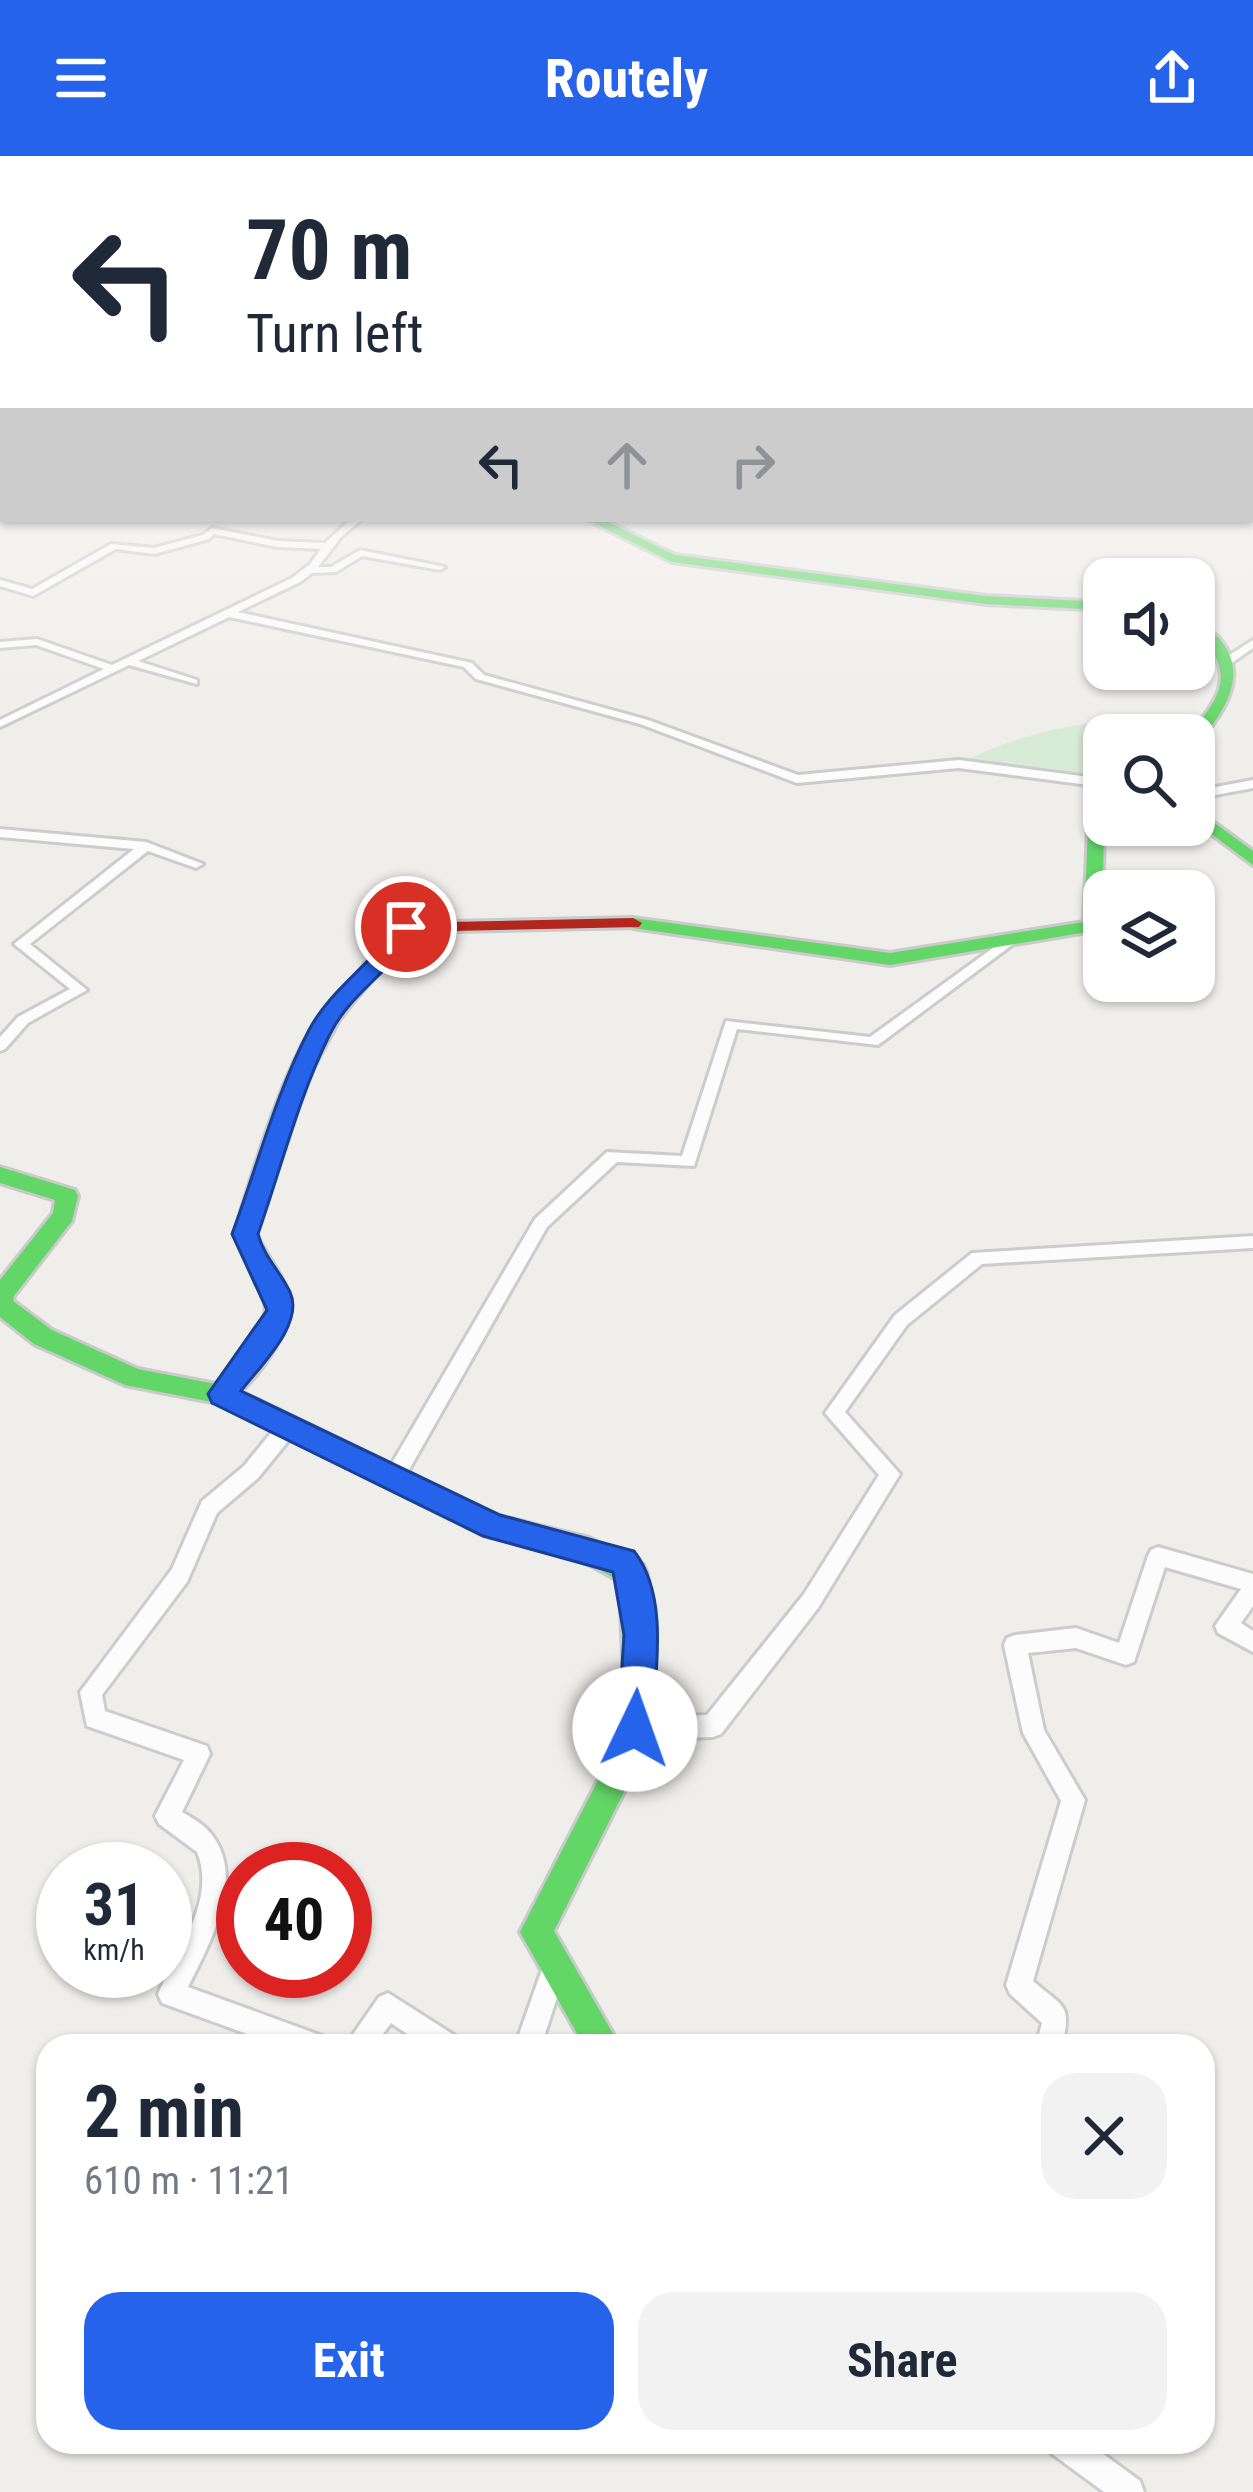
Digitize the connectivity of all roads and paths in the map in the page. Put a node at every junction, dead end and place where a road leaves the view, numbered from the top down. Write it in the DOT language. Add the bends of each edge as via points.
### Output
graph roads {
  1 [pos="353,522"];
  2 [pos="598,522"];
  3 [pos="325,546"];
  4 [pos="440,567"];
  5 [pos="311,570"];
  6 [pos="0,583"];
  7 [pos="1083,605"];
  8 [pos="226,613"];
  9 [pos="1253,643"];
  10 [pos="0,645"];
  11 [pos="1215,646"];
  12 [pos="1229,660"];
  13 [pos="130,662"];
  14 [pos="113,669"];
  15 [pos="194,682"];
  16 [pos="1215,717"];
  17 [pos="4,719"];
  18 [pos="1083,780"];
  19 [pos="1253,784"];
  20 [pos="1215,791"];
  21 [pos="1215,830"];
  22 [pos="0,832"];
  23 [pos="146,846"];
  24 [pos="1096,846"];
  25 [pos="1253,860"];
  26 [pos="196,864"];
  27 [pos="1011,939"];
  28 [pos="0,1046"];
  29 [pos="0,1175"];
  30 [pos="1253,1242"];
  31 [pos="222,1394"];
  32 [pos="286,1429"];
  33 [pos="395,1476"];
  34 [pos="1253,1586"];
  35 [pos="1253,1642"];
  36 [pos="635,1729"];
  37 [pos="555,1967"];
  38 [pos="282,2034"];
  39 [pos="367,2034"];
  40 [pos="430,2034"];
  41 [pos="532,2034"];
  42 [pos="596,2034"];
  43 [pos="1052,2034"];
  44 [pos="1078,2454"];
  45 [pos="1129,2492"];
  1 -- 3 [label="street"];
  2 -- 7 [label="street" via="672,558 986,600"];
  3 -- 5 [label="street"];
  3 -- 6 [label="street" via="212,530 154,551 114,546 33,593"];
  4 -- 5 [label="street" via="360,553 333,570"];
  5 -- 8 [label="street"];
  8 -- 13 [label="street"];
  8 -- 18 [label="street" via="462,664 480,677 644,722 796,779 959,764"];
  9 -- 12 [label="street"];
  10 -- 14 [label="street" via="38,642"];
  11 -- 12 [label="street"];
  12 -- 16 [label="street" via="1226,706"];
  13 -- 14 [label="street"];
  13 -- 15 [label="street"];
  14 -- 17 [label="street"];
  19 -- 20 [label="street"];
  21 -- 25 [label="street"];
  22 -- 23 [label="street"];
  23 -- 26 [label="street"];
  23 -- 28 [label="street" via="21,944 80,990 23,1020"];
  24 -- 27 [label="street" via="1094,926"];
  27 -- 31 [label="street" via="890,958 648,923 406,927 391,956 348,992 308,1060 245,1234 280,1310"];
  27 -- 33 [label="street" via="873,1042 730,1024 688,1162 614,1156 541,1223"];
  29 -- 31 [label="street" via="48,1186 67,1196 68,1206 11,1279 2,1305 43,1337 134,1378"];
  30 -- 36 [label="street" via="978,1258 901,1320 834,1413 890,1474 811,1601 713,1726"];
  31 -- 32 [label="street"];
  32 -- 33 [label="street"];
  32 -- 38 [label="street" via="209,1507 180,1576 92,1692 95,1718 199,1754 167,1816 204,1844 215,1870 202,1935 170,1994"];
  33 -- 36 [label="street" via="520,1538 623,1561 634,1574 640,1635"];
  34 -- 35 [label="street" via="1226,1626"];
  34 -- 43 [label="street" via="1158,1556 1126,1655 1076,1638 1015,1645 1034,1733 1072,1800 1019,1985 1057,2018"];
  36 -- 37 [label="street" via="616,1786 547,1897 536,1932"];
  37 -- 41 [label="street"];
  37 -- 42 [label="street"];
  39 -- 40 [label="street" via="388,2006"];
  44 -- 45 [label="street"];
}
